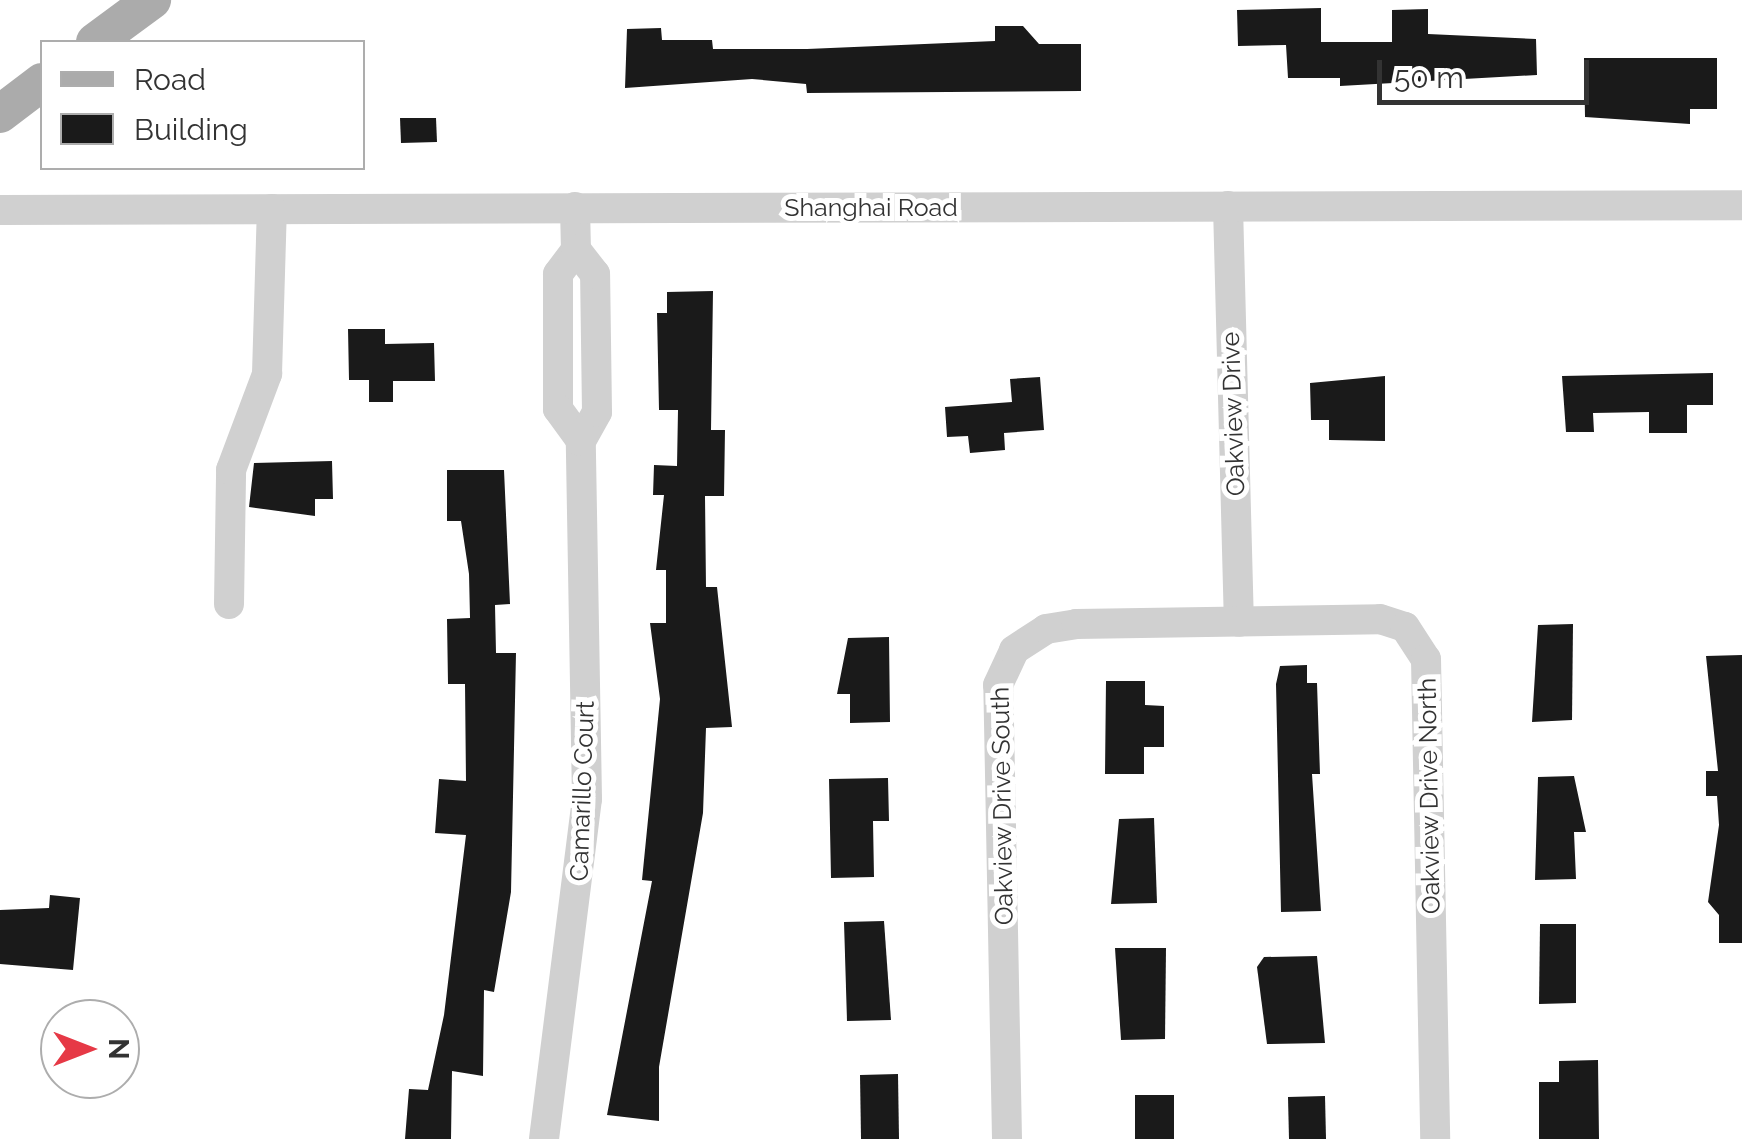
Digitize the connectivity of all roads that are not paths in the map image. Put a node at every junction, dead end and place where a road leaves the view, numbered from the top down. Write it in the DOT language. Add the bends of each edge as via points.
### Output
graph roads {
  1 [pos="152,0"];
  2 [pos="98,40"];
  3 [pos="40,84"];
  4 [pos="0,114"];
  5 [pos="1742,205"];
  6 [pos="1228,206"];
  7 [pos="272,208"];
  8 [pos="575,208"];
  9 [pos="0,210"];
  10 [pos="228,604"];
  11 [pos="1240,622"];
  12 [pos="544,1139"];
  13 [pos="1008,1139"];
  14 [pos="1435,1139"];
  1 -- 2 [label="main road"];
  3 -- 4 [label="main road"];
  5 -- 6 [label="street, Shanghai Road"];
  6 -- 8 [label="street, Shanghai Road"];
  6 -- 11 [label="street, Oakview Drive"];
  7 -- 8 [label="street, Shanghai Road"];
  7 -- 9 [label="street, Shanghai Road"];
  7 -- 10 [label="street" via="267,374 231,470"];
  8 -- 12 [label="street, Camarillo Court" via="576,250 558,274 558,409 581,441 587,799"];
  11 -- 13 [label="street, Oakview Drive South" via="1052,627 1028,637 1000,672"];
  11 -- 14 [label="street, Oakview Drive North" via="1380,619 1422,646"];
}
